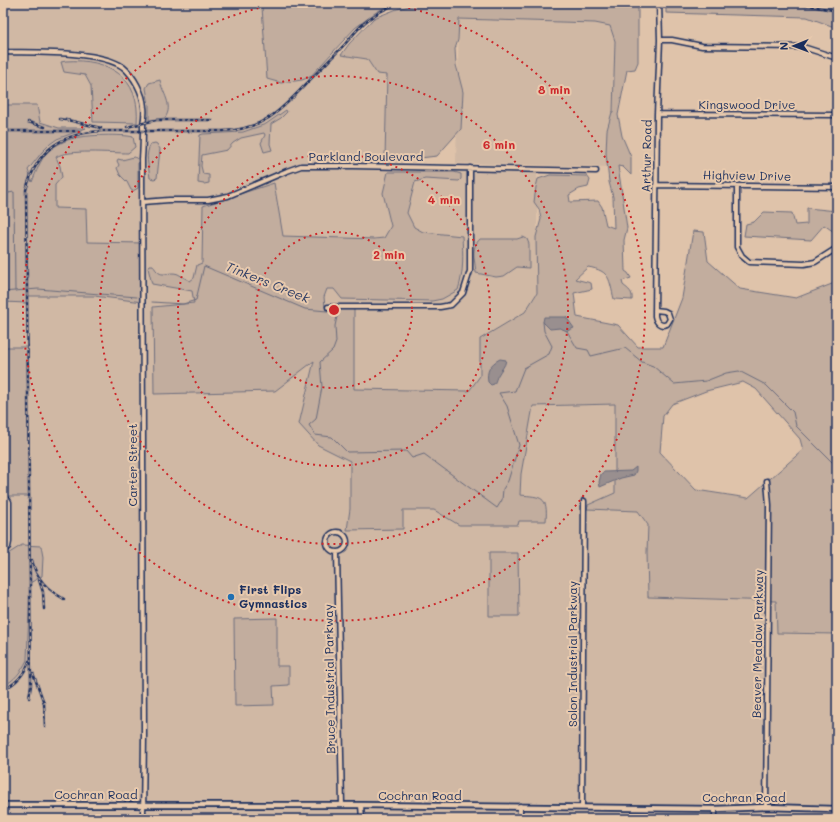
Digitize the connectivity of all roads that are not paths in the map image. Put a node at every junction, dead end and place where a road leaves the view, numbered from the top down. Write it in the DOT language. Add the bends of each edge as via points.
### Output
graph roads {
  1 [pos="659,3"];
  2 [pos="660,40"];
  3 [pos="3,52"];
  4 [pos="837,58"];
  5 [pos="658,114"];
  6 [pos="837,115"];
  7 [pos="470,168"];
  8 [pos="596,171"];
  9 [pos="656,185"];
  10 [pos="736,186"];
  11 [pos="837,187"];
  12 [pos="143,202"];
  13 [pos="837,248"];
  14 [pos="328,307"];
  15 [pos="655,310"];
  16 [pos="767,481"];
  17 [pos="3,500"];
  18 [pos="584,501"];
  19 [pos="3,551"];
  20 [pos="338,552"];
  21 [pos="3,805"];
  22 [pos="142,805"];
  23 [pos="342,805"];
  24 [pos="361,805"];
  25 [pos="520,806"];
  26 [pos="582,807"];
  27 [pos="766,807"];
  28 [pos="837,808"];
  29 [pos="715,809"];
  30 [pos="142,819"];
  31 [pos="362,819"];
  32 [pos="520,819"];
  33 [pos="715,819"];
  1 -- 2 [label="street, Arthur Road"];
  2 -- 4 [label="street" via="702,46 803,48"];
  2 -- 5 [label="street, Arthur Road"];
  3 -- 12 [label="street, Carter Street" via="95,57 112,62 132,77 140,90 144,107"];
  5 -- 6 [label="street, Kingswood Drive"];
  5 -- 9 [label="street, Arthur Road"];
  7 -- 8 [label="street, Parkland Boulevard"];
  7 -- 12 [label="street, Parkland Boulevard" via="301,166 221,197"];
  7 -- 14 [label="street" via="470,271 463,293 451,305"];
  9 -- 10 [label="street, Highview Drive"];
  9 -- 15 [label="street, Arthur Road"];
  10 -- 11 [label="street, Highview Drive"];
  10 -- 13 [label="street" via="737,247 749,262 804,264 815,262"];
  12 -- 22 [label="street, Carter Street"];
  16 -- 27 [label="street, Beaver Meadow Parkway" via="769,505"];
  17 -- 19 [label="street" via="9,502 8,547"];
  18 -- 26 [label="street, Solon Industrial Parkway"];
  20 -- 20 [label="street, Bruce Industrial Parkway" via="343,550 347,542 345,536 336,532 330,535 328,544 331,550"];
  20 -- 23 [label="street, Bruce Industrial Parkway"];
  21 -- 22 [label="street, Cochran Road"];
  22 -- 23 [label="street, Cochran Road"];
  22 -- 30 [label="street, Carter Street"];
  23 -- 24 [label="street, Cochran Road"];
  24 -- 25 [label="street, Cochran Road"];
  24 -- 31 [label="street"];
  25 -- 26 [label="street, Cochran Road"];
  25 -- 32 [label="street"];
  26 -- 29 [label="street, Cochran Road"];
  27 -- 28 [label="street, Cochran Road"];
  27 -- 29 [label="street, Cochran Road"];
  29 -- 33 [label="street"];
}
